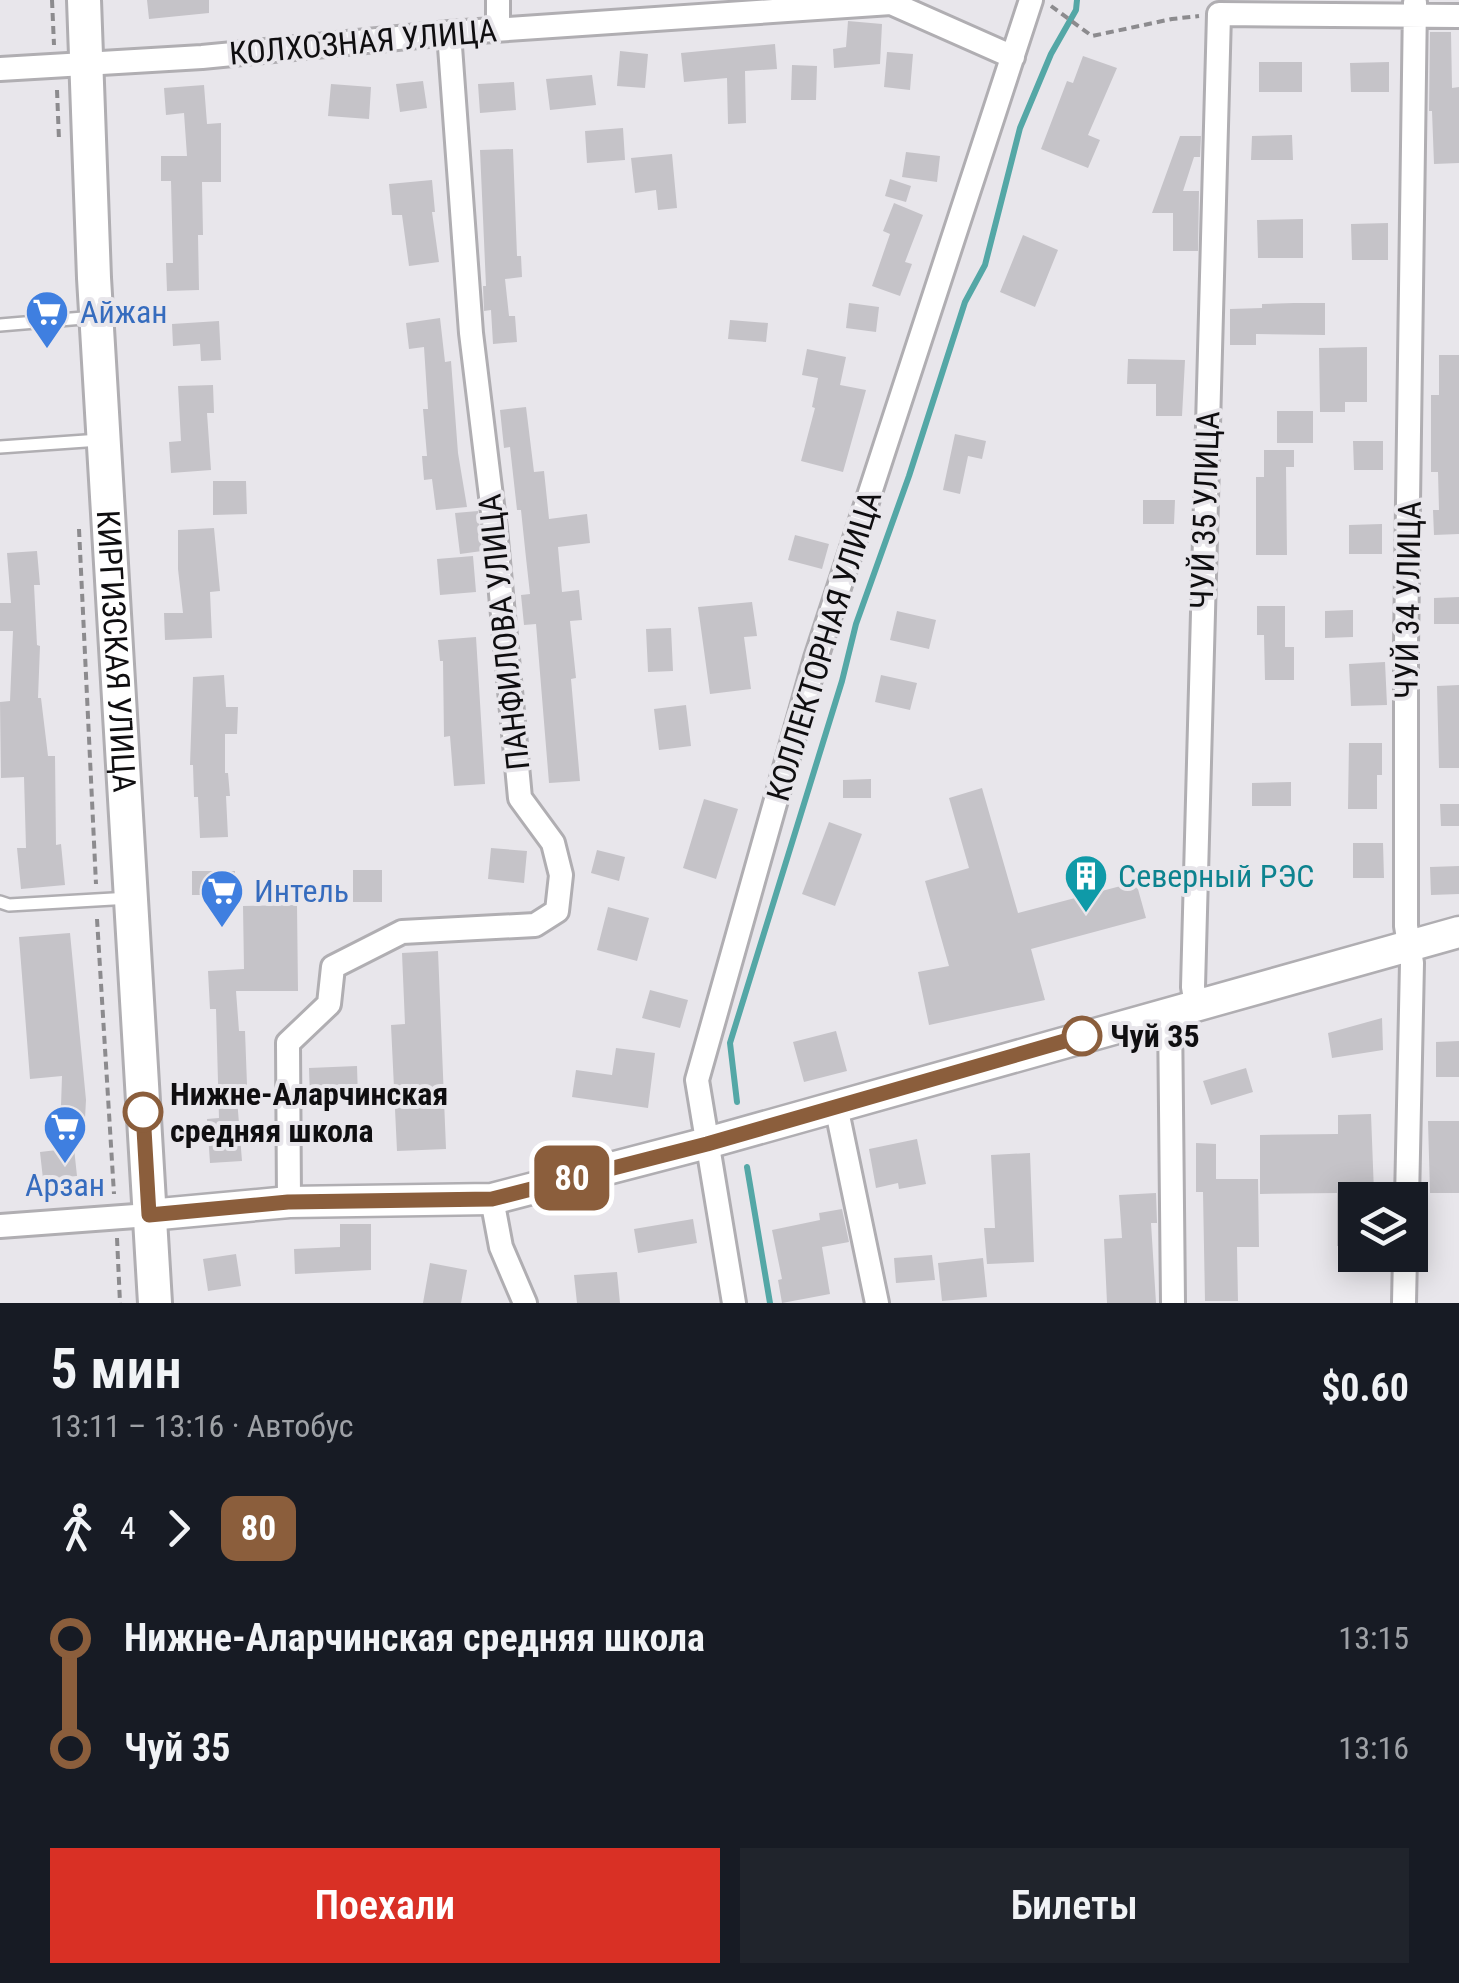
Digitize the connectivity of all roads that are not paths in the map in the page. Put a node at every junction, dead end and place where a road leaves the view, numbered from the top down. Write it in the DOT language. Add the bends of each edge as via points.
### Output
graph roads {
  1 [pos="84,0"];
  2 [pos="498,0"];
  3 [pos="1030,0"];
  4 [pos="891,2"];
  5 [pos="1415,7"];
  6 [pos="1459,16"];
  7 [pos="498,30"];
  8 [pos="449,33"];
  9 [pos="1013,58"];
  10 [pos="71,65"];
  11 [pos="0,70"];
  12 [pos="96,317"];
  13 [pos="0,325"];
  14 [pos="104,440"];
  15 [pos="0,447"];
  16 [pos="130,898"];
  17 [pos="0,902"];
  18 [pos="1459,932"];
  19 [pos="1410,946"];
  20 [pos="1183,1008"];
  21 [pos="836,1106"];
  22 [pos="707,1144"];
  23 [pos="1407,1182"];
  24 [pos="492,1199"];
  25 [pos="288,1202"];
  26 [pos="149,1215"];
  27 [pos="0,1226"];
  28 [pos="1405,1272"];
  29 [pos="155,1303"];
  30 [pos="526,1303"];
  31 [pos="734,1303"];
  32 [pos="877,1303"];
  33 [pos="1174,1303"];
  34 [pos="1404,1303"];
  1 -- 10 [label="main road, КИРГИЗСКАЯ УЛИЦА"];
  2 -- 7 [label="street"];
  3 -- 9 [label="street, КОЛЛЕКТОРНАЯ УЛИЦА"];
  4 -- 7 [label="street, КОЛХОЗНАЯ УЛИЦА"];
  4 -- 9 [label="street, КОЛХОЗНАЯ УЛИЦА"];
  5 -- 6 [label="street"];
  5 -- 19 [label="street, ЧУЙ 34 УЛИЦА" via="1406,646"];
  5 -- 20 [label="street, ЧУЙ 35 УЛИЦА" via="1219,14 1192,987"];
  7 -- 8 [label="street, КОЛХОЗНАЯ УЛИЦА"];
  8 -- 10 [label="street, КОЛХОЗНАЯ УЛИЦА"];
  8 -- 25 [label="street, ПАНФИЛОВА УЛИЦА" via="471,333 520,798 553,844 561,875 557,911 535,925 402,932 333,967 329,1004 288,1043"];
  9 -- 22 [label="street, КОЛЛЕКТОРНАЯ УЛИЦА" via="810,677 698,1080"];
  10 -- 11 [label="street, КОЛХОЗНАЯ УЛИЦА"];
  10 -- 12 [label="main road, КИРГИЗСКАЯ УЛИЦА"];
  12 -- 13 [label="lane"];
  12 -- 14 [label="main road, КИРГИЗСКАЯ УЛИЦА"];
  14 -- 15 [label="lane"];
  14 -- 16 [label="main road, КИРГИЗСКАЯ УЛИЦА"];
  16 -- 17 [label="lane"];
  16 -- 26 [label="main road, КИРГИЗСКАЯ УЛИЦА"];
  18 -- 19 [label="street"];
  19 -- 20 [label="street"];
  19 -- 23 [label="street, ЧУЙ 34 УЛИЦА"];
  20 -- 21 [label="street"];
  20 -- 33 [label="street, ЧУЙ 35 УЛИЦА"];
  21 -- 22 [label="street"];
  21 -- 32 [label="street"];
  22 -- 24 [label="street"];
  22 -- 31 [label="street, КОЛЛЕКТОРНАЯ УЛИЦА"];
  24 -- 25 [label="street"];
  24 -- 30 [label="street" via="501,1247"];
  25 -- 26 [label="street"];
  26 -- 27 [label="street"];
  26 -- 29 [label="main road, КИРГИЗСКАЯ УЛИЦА"];
  28 -- 34 [label="street"];
}
